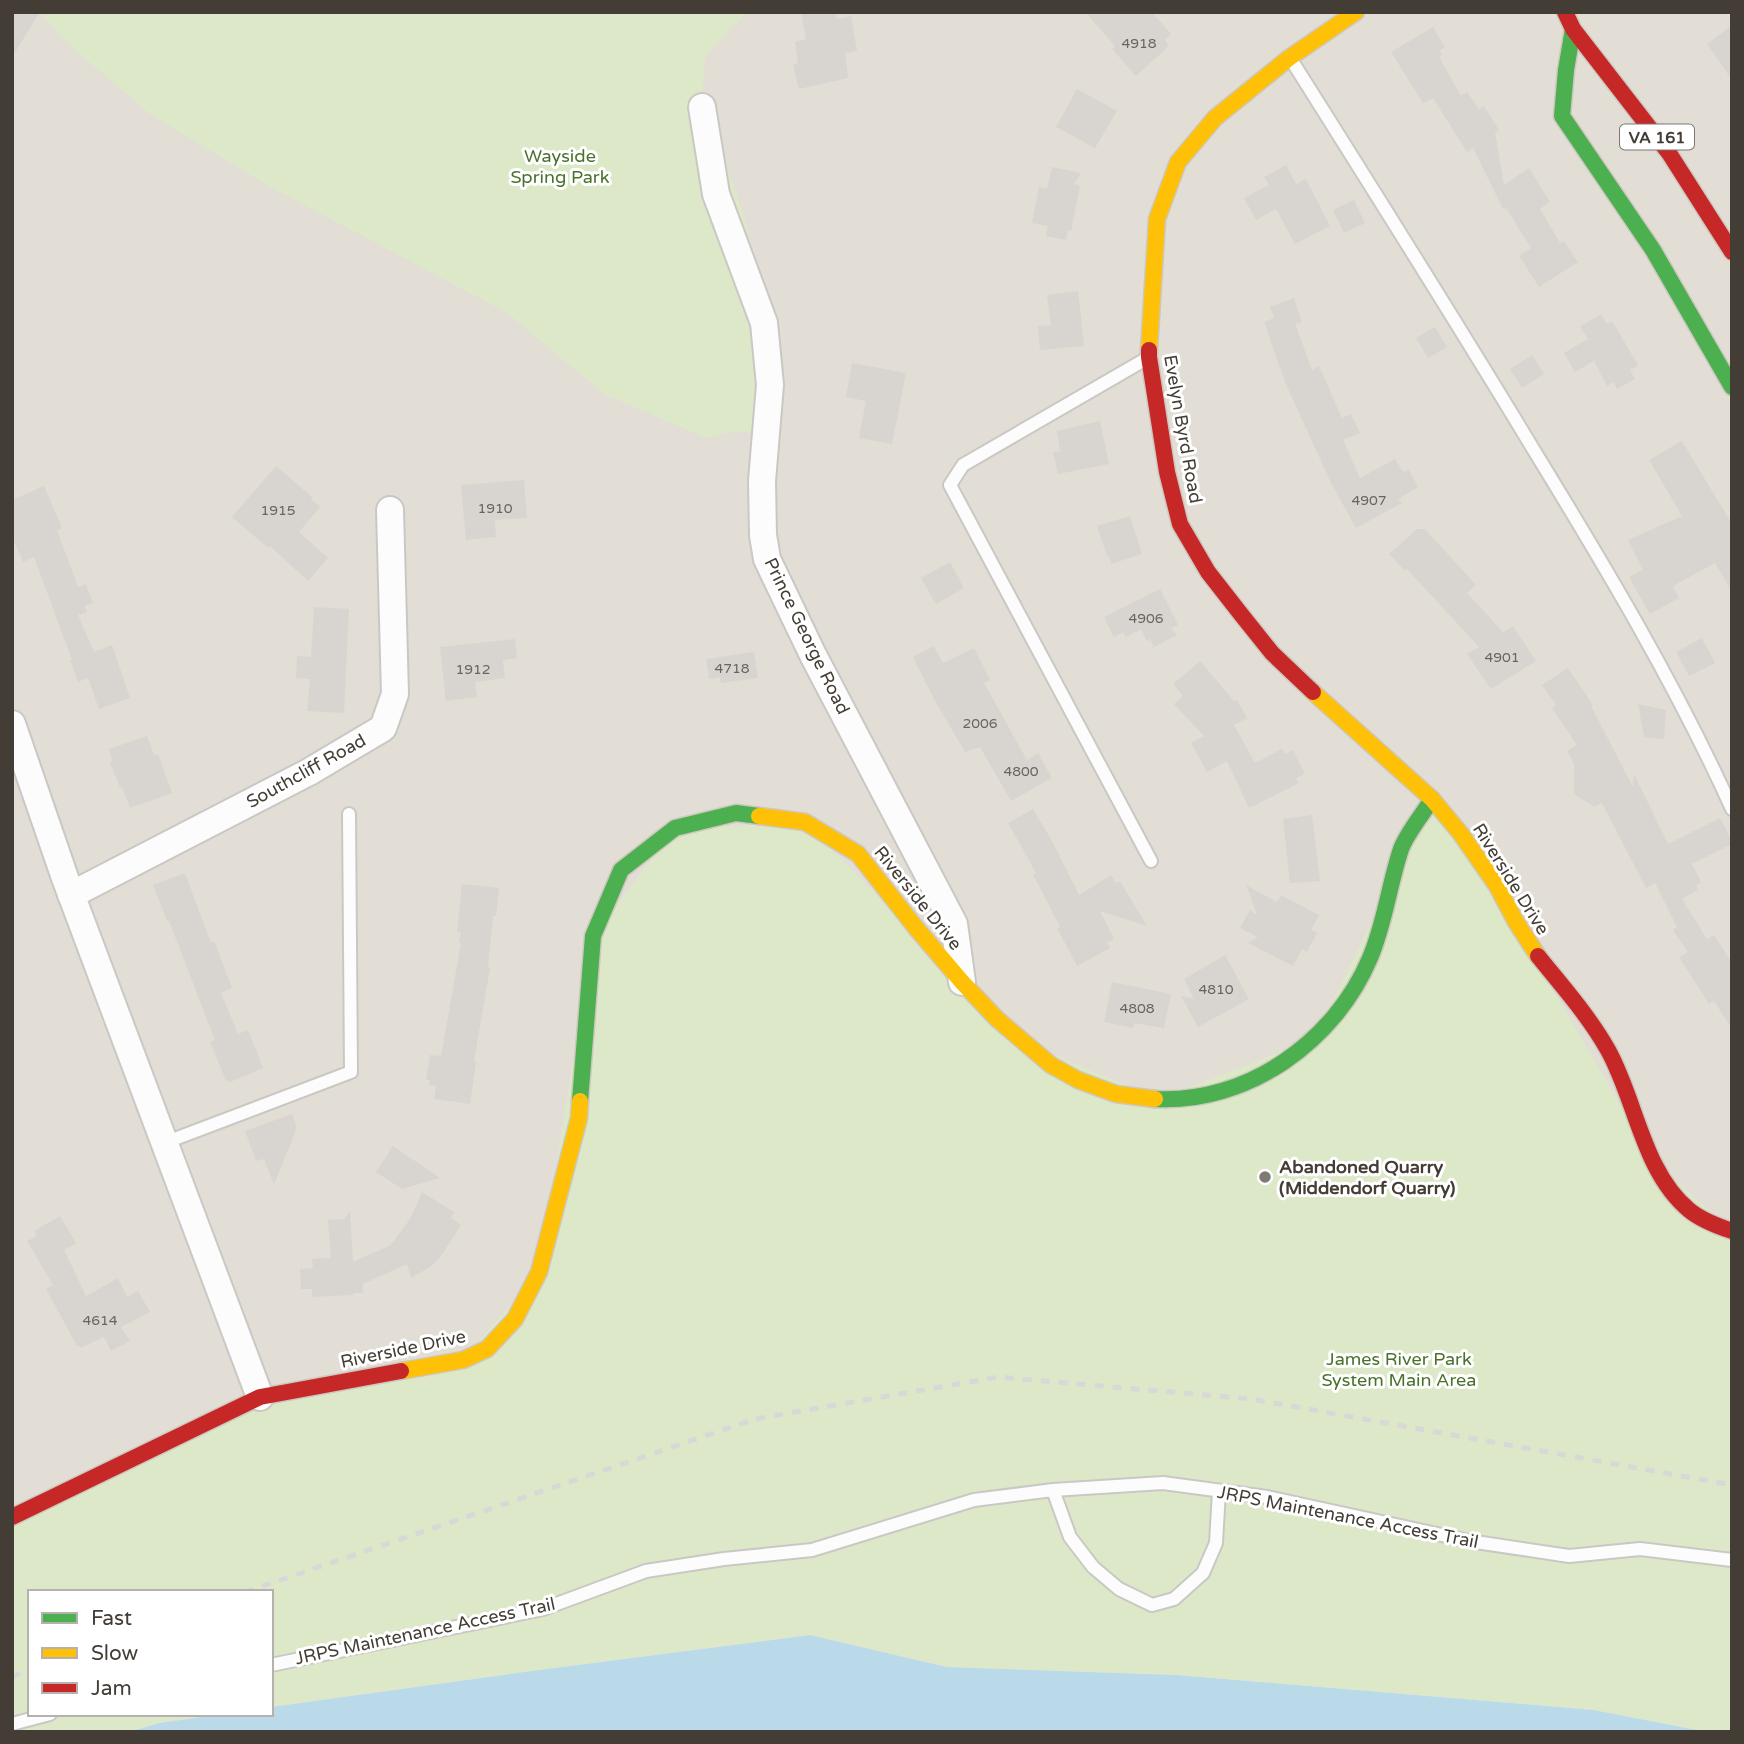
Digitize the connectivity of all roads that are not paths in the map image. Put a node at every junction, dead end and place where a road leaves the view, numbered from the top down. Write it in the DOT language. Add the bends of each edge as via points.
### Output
graph roads {
  1 [pos="1356,12"];
  2 [pos="1549,12"];
  3 [pos="1565,12"];
  4 [pos="1573,29"];
  5 [pos="1289,58"];
  6 [pos="702,107"];
  7 [pos="1732,252"];
  8 [pos="1149,358"];
  9 [pos="1732,387"];
  10 [pos="390,510"];
  11 [pos="12,724"];
  12 [pos="1432,799"];
  13 [pos="1732,809"];
  14 [pos="349,814"];
  15 [pos="1151,860"];
  16 [pos="71,895"];
  17 [pos="962,982"];
  18 [pos="164,1143"];
  19 [pos="1732,1231"];
  20 [pos="260,1397"];
  21 [pos="1054,1490"];
  22 [pos="1219,1491"];
  23 [pos="12,1517"];
  24 [pos="1732,1560"];
  25 [pos="273,1665"];
  26 [pos="42,1716"];
  27 [pos="12,1724"];
  1 -- 5 [label="street, Evelyn Byrd Road"];
  2 -- 4 [label="street, VA 161"];
  3 -- 4 [label="street, VA 161"];
  4 -- 7 [label="street, VA 161" via="1669,153"];
  4 -- 9 [label="street" via="1562,116 1653,250"];
  5 -- 8 [label="street, Evelyn Byrd Road" via="1215,118 1178,162 1157,219"];
  5 -- 13 [label="lane" via="1632,613 1706,750"];
  6 -- 17 [label="street, Prince George Road" via="716,194 764,323 770,385 762,481 767,559 954,924"];
  8 -- 12 [label="street, Evelyn Byrd Road" via="1180,524 1208,572 1272,653"];
  8 -- 15 [label="lane" via="963,465 950,485"];
  10 -- 16 [label="street, Southcliff Road" via="395,694 383,728 309,772"];
  11 -- 16 [label="street"];
  12 -- 17 [label="street, Riverside Drive" via="1402,847 1371,956 1356,987 1314,1039 1285,1062 1246,1083 1201,1097 1116,1094 1051,1065"];
  12 -- 19 [label="street, Riverside Drive" via="1480,859 1534,950 1609,1052 1664,1181 1690,1210"];
  14 -- 18 [label="lane" via="351,1072"];
  16 -- 18 [label="street"];
  17 -- 20 [label="street, Riverside Drive" via="858,854 805,822 736,813 676,828 621,870 593,936 579,1118 539,1272 514,1320 486,1349 463,1360"];
  18 -- 20 [label="street"];
  20 -- 23 [label="street, Riverside Drive"];
  21 -- 22 [label="lane, JRPS Maintenance Access Trail" via="1163,1483"];
  21 -- 22 [label="lane" via="1070,1537 1093,1567 1119,1590 1152,1605 1174,1599 1203,1573 1216,1543"];
  21 -- 25 [label="lane, JRPS Maintenance Access Trail" via="974,1500 812,1550 646,1571 543,1609"];
  22 -- 24 [label="lane, JRPS Maintenance Access Trail" via="1267,1497 1469,1541 1569,1556 1640,1549"];
  26 -- 27 [label="lane"];
}
